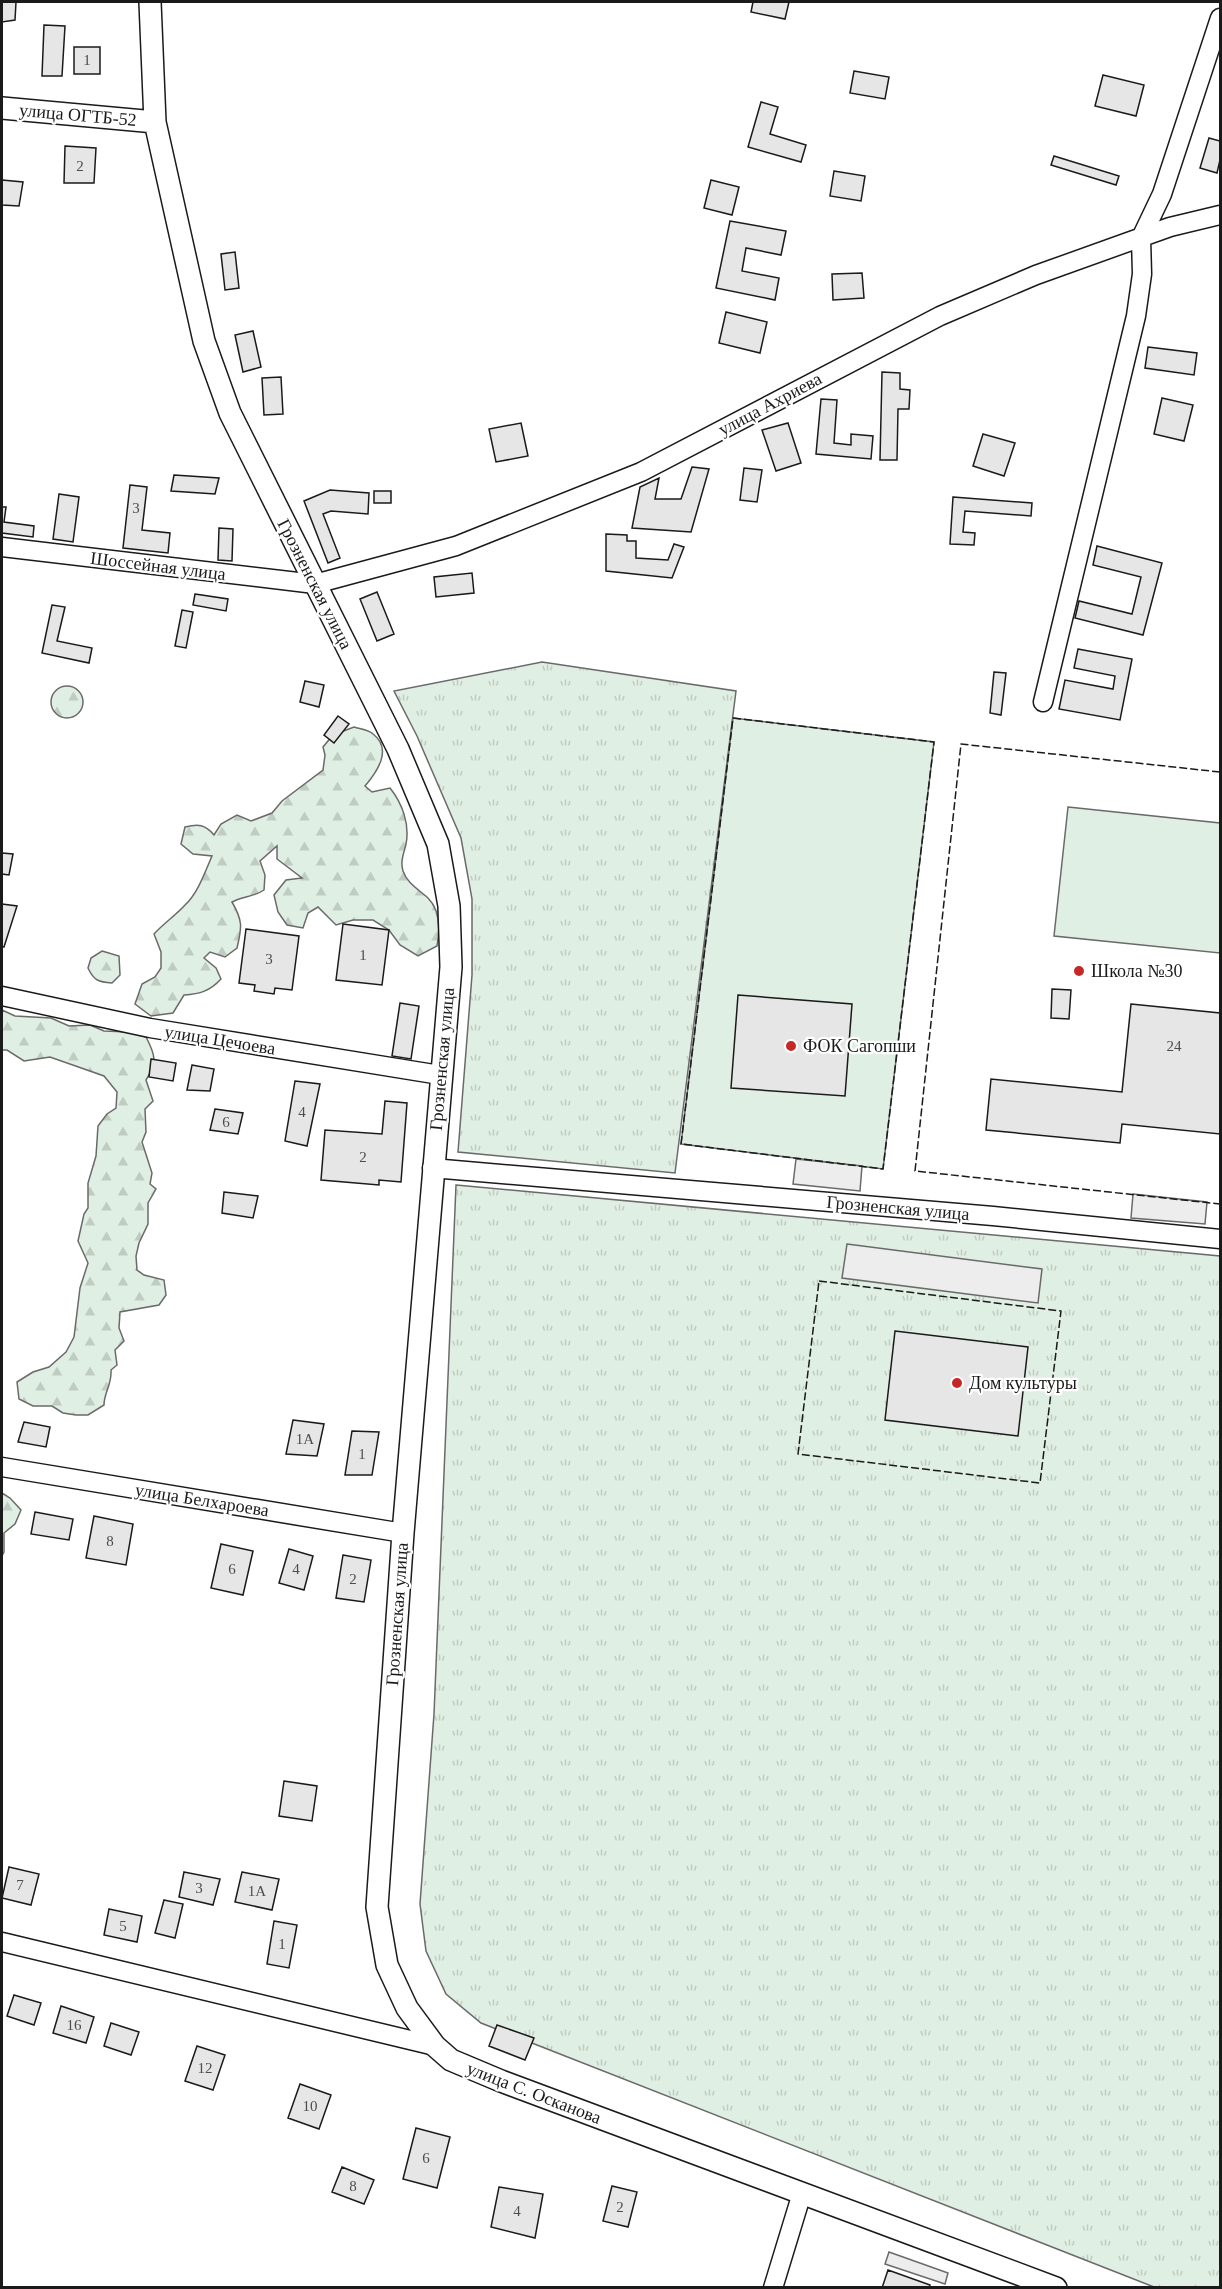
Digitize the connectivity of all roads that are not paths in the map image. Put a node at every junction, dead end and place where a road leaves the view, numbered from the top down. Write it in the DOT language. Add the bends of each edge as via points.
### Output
graph roads {
  1 [pos="150,2"];
  2 [pos="1221,18"];
  3 [pos="2,108"];
  4 [pos="155,122"];
  5 [pos="1221,215"];
  6 [pos="1141,238"];
  7 [pos="2,547"];
  8 [pos="315,584"];
  9 [pos="1043,702"];
  10 [pos="2,996"];
  11 [pos="440,1076"];
  12 [pos="432,1167"];
  13 [pos="1221,1239"];
  14 [pos="2,1467"];
  15 [pos="403,1533"];
  16 [pos="2,1942"];
  17 [pos="435,2046"];
  18 [pos="801,2193"];
  19 [pos="773,2288"];
  20 [pos="1056,2288"];
  1 -- 4 [label="street, Грозненская улица"];
  2 -- 6 [label="street" via="1162,194"];
  3 -- 4 [label="street, улица ОГТБ-52"];
  4 -- 8 [label="street, Грозненская улица" via="204,341 230,413"];
  5 -- 6 [label="street, улица Ахриева"];
  6 -- 8 [label="street, улица Ахриева" via="1036,275 940,316 641,472 456,546"];
  6 -- 9 [label="street" via="1142,274 1136,316"];
  7 -- 8 [label="street, Шоссейная улица"];
  8 -- 11 [label="street, Грозненская улица" via="398,748 438,844 450,906 451,967"];
  10 -- 11 [label="street, улица Цечоева" via="150,1028"];
  11 -- 12 [label="street, Грозненская улица"];
  12 -- 13 [label="street, Грозненская улица"];
  12 -- 15 [label="street, Грозненская улица"];
  14 -- 15 [label="street, улица Белхароева"];
  15 -- 17 [label="street, Грозненская улица" via="377,1907 387,1965 407,2008"];
  16 -- 17 [label="street, улица С. Осканова"];
  17 -- 18 [label="street, улица С. Осканова" via="451,2060 501,2081"];
  18 -- 19 [label="street"];
  18 -- 20 [label="street, улица С. Осканова"];
}
